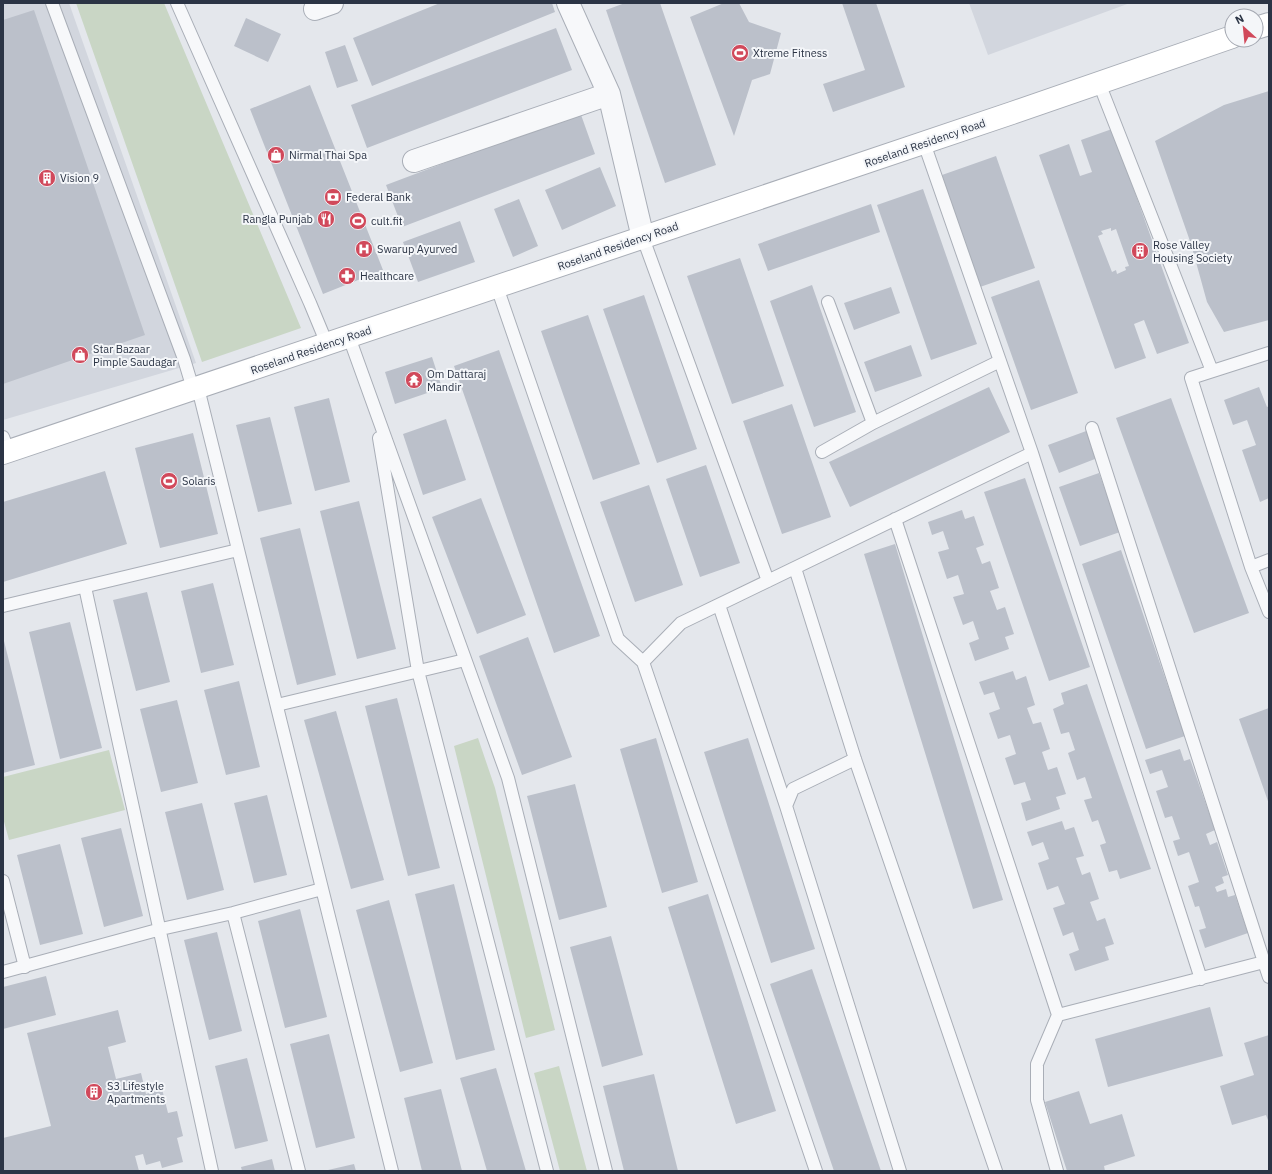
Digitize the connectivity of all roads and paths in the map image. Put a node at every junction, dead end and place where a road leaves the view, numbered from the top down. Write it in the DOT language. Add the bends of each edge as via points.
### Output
graph roads {
  1 [pos="52,3"];
  2 [pos="177,3"];
  3 [pos="568,3"];
  4 [pos="1224,40"];
  5 [pos="1099,83"];
  6 [pos="609,94"];
  7 [pos="924,143"];
  8 [pos="414,161"];
  9 [pos="643,238"];
  10 [pos="497,287"];
  11 [pos="828,302"];
  12 [pos="349,337"];
  13 [pos="327,344"];
  14 [pos="1269,353"];
  15 [pos="1000,361"];
  16 [pos="1212,371"];
  17 [pos="195,389"];
  18 [pos="374,406"];
  19 [pos="873,423"];
  20 [pos="1092,428"];
  21 [pos="5,447"];
  22 [pos="822,452"];
  23 [pos="1032,453"];
  24 [pos="895,519"];
  25 [pos="238,550"];
  26 [pos="1269,560"];
  27 [pos="1251,567"];
  28 [pos="796,568"];
  29 [pos="768,581"];
  30 [pos="85,587"];
  31 [pos="719,605"];
  32 [pos="3,606"];
  33 [pos="1269,612"];
  34 [pos="465,660"];
  35 [pos="643,662"];
  36 [pos="418,671"];
  37 [pos="276,705"];
  38 [pos="855,759"];
  39 [pos="786,806"];
  40 [pos="3,881"];
  41 [pos="322,889"];
  42 [pos="233,913"];
  43 [pos="161,929"];
  44 [pos="1264,962"];
  45 [pos="25,967"];
  46 [pos="3,972"];
  47 [pos="1269,977"];
  48 [pos="1200,979"];
  49 [pos="1058,1015"];
  50 [pos="212,1171"];
  51 [pos="299,1171"];
  52 [pos="392,1171"];
  53 [pos="547,1171"];
  54 [pos="606,1171"];
  55 [pos="816,1171"];
  56 [pos="900,1171"];
  57 [pos="996,1171"];
  58 [pos="1057,1171"];
  1 -- 17 [label="lane"];
  2 -- 13 [label="lane"];
  3 -- 6 [label="street"];
  4 -- 5 [label="street, Roseland Residency Road"];
  5 -- 7 [label="street, Roseland Residency Road"];
  5 -- 16 [label="lane"];
  6 -- 8 [label="street"];
  6 -- 9 [label="street"];
  7 -- 9 [label="street, Roseland Residency Road"];
  7 -- 15 [label="lane"];
  9 -- 10 [label="street, Roseland Residency Road"];
  9 -- 29 [label="lane"];
  10 -- 12 [label="street, Roseland Residency Road"];
  10 -- 35 [label="lane" via="618,638"];
  11 -- 19 [label="lane"];
  12 -- 13 [label="street, Roseland Residency Road"];
  12 -- 18 [label="lane"];
  13 -- 17 [label="street, Roseland Residency Road"];
  14 -- 16 [label="lane"];
  15 -- 19 [label="lane"];
  15 -- 23 [label="lane"];
  16 -- 27 [label="lane" via="1191,378"];
  17 -- 21 [label="street, Roseland Residency Road"];
  17 -- 25 [label="lane"];
  18 -- 34 [label="lane"];
  18 -- 36 [label="lane"];
  19 -- 22 [label="lane"];
  20 -- 44 [label="lane"];
  23 -- 24 [label="lane"];
  23 -- 48 [label="lane"];
  24 -- 28 [label="lane"];
  24 -- 49 [label="lane"];
  25 -- 32 [label="lane"];
  25 -- 37 [label="lane"];
  26 -- 27 [label="lane"];
  27 -- 33 [label="lane"];
  28 -- 29 [label="lane"];
  28 -- 38 [label="lane"];
  29 -- 31 [label="lane"];
  30 -- 43 [label="lane"];
  31 -- 35 [label="lane" via="682,623"];
  31 -- 39 [label="lane"];
  34 -- 36 [label="lane"];
  34 -- 54 [label="lane" via="508,778"];
  35 -- 55 [label="lane"];
  36 -- 37 [label="lane"];
  36 -- 53 [label="lane"];
  37 -- 41 [label="lane"];
  38 -- 39 [label="lane" via="793,790"];
  38 -- 57 [label="lane"];
  39 -- 56 [label="lane"];
  40 -- 45 [label="lane"];
  41 -- 42 [label="lane"];
  41 -- 52 [label="lane"];
  42 -- 43 [label="lane"];
  42 -- 51 [label="lane"];
  43 -- 45 [label="lane"];
  43 -- 50 [label="lane"];
  44 -- 47 [label="lane"];
  44 -- 48 [label="lane"];
  45 -- 46 [label="lane"];
  48 -- 49 [label="lane"];
  49 -- 58 [label="lane" via="1037,1064 1037,1100"];
}
